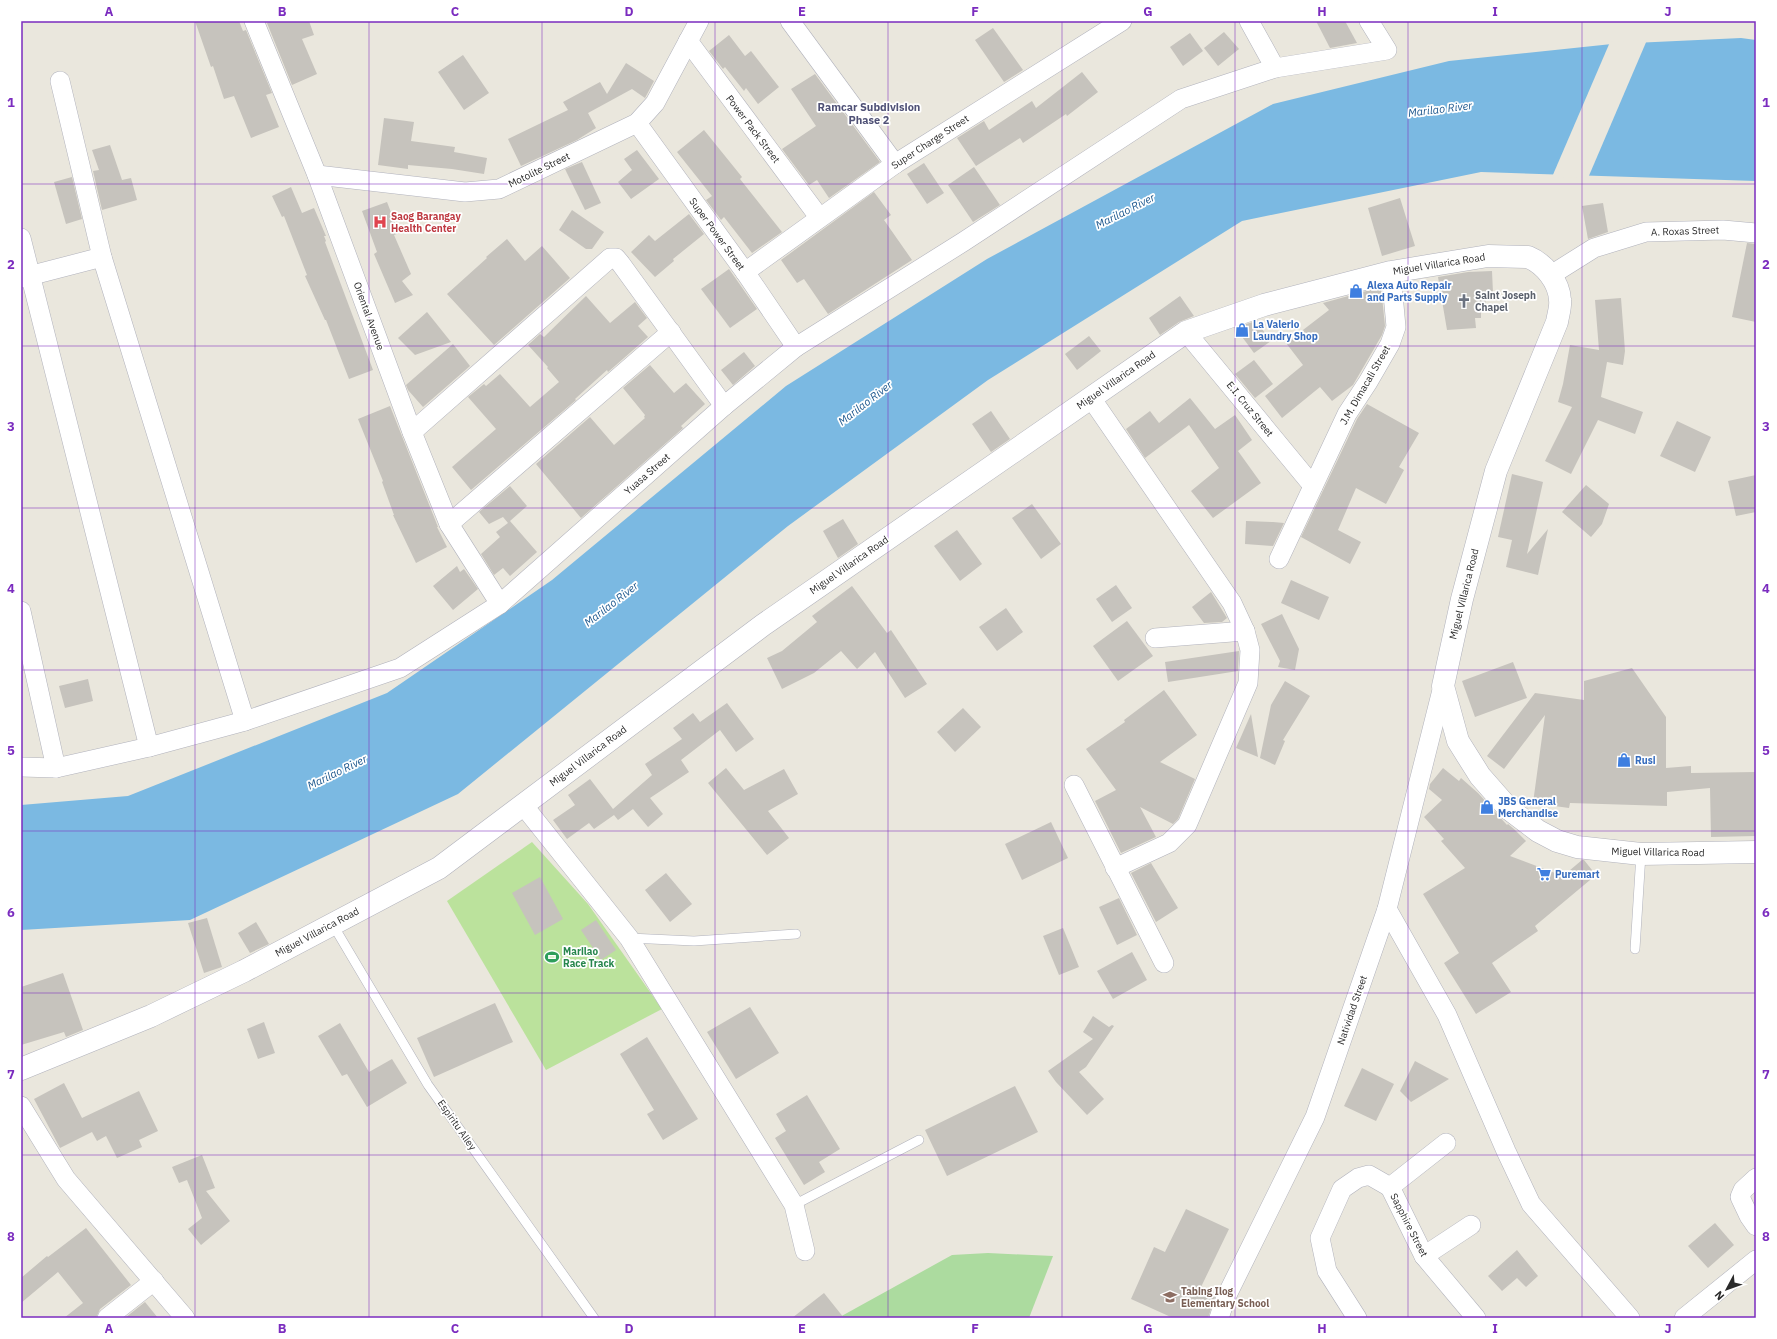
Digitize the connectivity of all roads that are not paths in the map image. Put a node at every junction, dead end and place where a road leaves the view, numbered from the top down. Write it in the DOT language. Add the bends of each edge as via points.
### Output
graph roads {
  1 [pos="254,21"];
  2 [pos="699,21"];
  3 [pos="790,21"];
  4 [pos="1122,21"];
  5 [pos="1249,21"];
  6 [pos="1369,21"];
  7 [pos="688,41"];
  8 [pos="1275,68"];
  9 [pos="60,81"];
  10 [pos="637,123"];
  11 [pos="895,164"];
  12 [pos="317,175"];
  13 [pos="819,217"];
  14 [pos="1756,233"];
  15 [pos="21,238"];
  16 [pos="102,257"];
  17 [pos="745,272"];
  18 [pos="1391,272"];
  19 [pos="1551,275"];
  20 [pos="25,277"];
  21 [pos="671,332"];
  22 [pos="1186,332"];
  23 [pos="796,347"];
  24 [pos="1091,398"];
  25 [pos="724,406"];
  26 [pos="412,432"];
  27 [pos="1313,486"];
  28 [pos="449,524"];
  29 [pos="1279,558"];
  30 [pos="500,604"];
  31 [pos="21,611"];
  32 [pos="1245,631"];
  33 [pos="1155,638"];
  34 [pos="1443,686"];
  35 [pos="245,722"];
  36 [pos="149,747"];
  37 [pos="21,766"];
  38 [pos="56,768"];
  39 [pos="1074,785"];
  40 [pos="523,805"];
  41 [pos="1756,852"];
  42 [pos="1641,854"];
  43 [pos="1115,868"];
  44 [pos="1387,909"];
  45 [pos="333,925"];
  46 [pos="796,934"];
  47 [pos="629,938"];
  48 [pos="1635,949"];
  49 [pos="1164,963"];
  50 [pos="21,1068"];
  51 [pos="21,1106"];
  52 [pos="919,1140"];
  53 [pos="1446,1143"];
  54 [pos="1756,1178"];
  55 [pos="1390,1187"];
  56 [pos="794,1205"];
  57 [pos="1471,1225"];
  58 [pos="1756,1226"];
  59 [pos="805,1251"];
  60 [pos="1424,1256"];
  61 [pos="1756,1260"];
  62 [pos="154,1281"];
  63 [pos="107,1318"];
  64 [pos="185,1318"];
  65 [pos="594,1318"];
  66 [pos="1219,1318"];
  67 [pos="1357,1318"];
  68 [pos="1476,1318"];
  69 [pos="1630,1318"];
  70 [pos="1684,1318"];
  1 -- 12 [label="street, Oriental Avenue"];
  2 -- 7 [label="street, Motolite Street"];
  3 -- 11 [label="street"];
  4 -- 11 [label="street, Super Charge Street"];
  5 -- 8 [label="street"];
  6 -- 8 [label="street, Yuasa Street" via="1387,50"];
  7 -- 10 [label="street, Motolite Street" via="655,103"];
  7 -- 13 [label="street, Power Pack Street"];
  8 -- 23 [label="street, Yuasa Street" via="1181,99 963,242"];
  9 -- 16 [label="street"];
  10 -- 12 [label="street, Motolite Street" via="499,189 465,192"];
  10 -- 17 [label="street, Super Power Street"];
  11 -- 13 [label="street, Super Charge Street"];
  12 -- 26 [label="street, Oriental Avenue"];
  13 -- 17 [label="street, Super Charge Street"];
  14 -- 19 [label="street, A. Roxas Street" via="1723,230 1646,232 1594,248"];
  15 -- 20 [label="street"];
  16 -- 20 [label="street"];
  16 -- 35 [label="street"];
  17 -- 23 [label="street, Super Power Street"];
  18 -- 19 [label="main road, Miguel Villarica Road" via="1488,256 1528,257"];
  18 -- 22 [label="main road, Miguel Villarica Road" via="1264,305"];
  18 -- 27 [label="street, J.M. Dimacali Street" via="1396,327 1390,344 1347,414"];
  19 -- 34 [label="main road, Miguel Villarica Road" via="1560,301 1557,322 1496,471 1462,599"];
  20 -- 36 [label="street"];
  21 -- 25 [label="street"];
  21 -- 26 [label="street" via="616,258 610,258"];
  21 -- 28 [label="street"];
  22 -- 24 [label="main road, Miguel Villarica Road"];
  22 -- 27 [label="street, E.I. Cruz Street"];
  23 -- 25 [label="street, Yuasa Street"];
  24 -- 32 [label="street" via="1232,603"];
  24 -- 40 [label="main road, Miguel Villarica Road" via="763,624"];
  25 -- 30 [label="street, Yuasa Street"];
  26 -- 28 [label="street, Oriental Avenue"];
  27 -- 29 [label="street, J.M. Dimacali Street"];
  28 -- 30 [label="street, Oriental Avenue"];
  30 -- 35 [label="street, Yuasa Street" via="400,668"];
  31 -- 38 [label="street"];
  32 -- 33 [label="street"];
  32 -- 43 [label="street" via="1250,650 1248,683 1187,825 1169,843"];
  34 -- 42 [label="main road, Miguel Villarica Road" via="1458,741 1480,776 1509,808 1538,831 1557,841 1577,847"];
  34 -- 44 [label="street, Natividad Street"];
  35 -- 36 [label="street, Yuasa Street"];
  36 -- 38 [label="street, Yuasa Street"];
  37 -- 38 [label="street, Yuasa Street"];
  39 -- 43 [label="street"];
  40 -- 45 [label="main road, Miguel Villarica Road" via="439,868"];
  40 -- 47 [label="street"];
  41 -- 42 [label="main road, Miguel Villarica Road"];
  42 -- 48 [label="lane"];
  43 -- 49 [label="street"];
  44 -- 66 [label="street, Natividad Street" via="1315,1117 1226,1297"];
  44 -- 69 [label="street" via="1447,1015 1531,1204"];
  45 -- 50 [label="main road, Miguel Villarica Road" via="151,1016"];
  45 -- 65 [label="lane, Espiritu Alley" via="428,1085"];
  46 -- 47 [label="lane" via="694,941"];
  47 -- 56 [label="street"];
  51 -- 62 [label="street" via="66,1179"];
  52 -- 56 [label="lane"];
  53 -- 55 [label="street"];
  54 -- 58 [label="street" via="1740,1197"];
  55 -- 60 [label="street, Sapphire Street"];
  55 -- 67 [label="street" via="1369,1175 1358,1178 1342,1189 1320,1238 1327,1271"];
  56 -- 59 [label="street"];
  57 -- 60 [label="street"];
  60 -- 68 [label="street, Sapphire Street"];
  61 -- 70 [label="street"];
  62 -- 63 [label="street"];
  62 -- 64 [label="street"];
}
